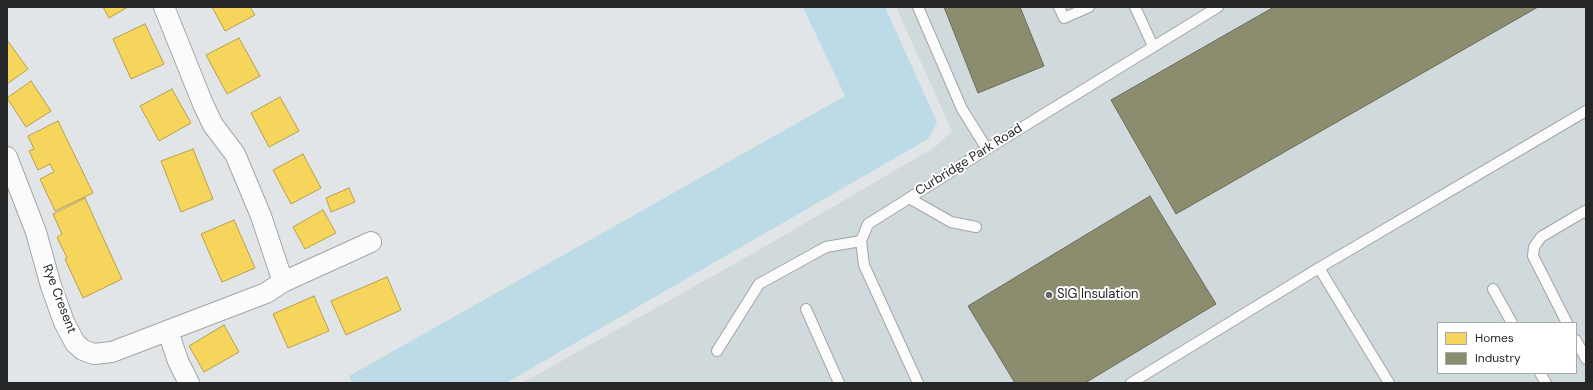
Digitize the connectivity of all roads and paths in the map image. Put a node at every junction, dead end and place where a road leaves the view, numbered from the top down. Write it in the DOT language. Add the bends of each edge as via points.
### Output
graph roads {
  1 [pos="164,7"];
  2 [pos="918,7"];
  3 [pos="1059,7"];
  4 [pos="1089,7"];
  5 [pos="1135,7"];
  6 [pos="1218,7"];
  7 [pos="1153,46"];
  8 [pos="1586,111"];
  9 [pos="987,149"];
  10 [pos="7,157"];
  11 [pos="909,198"];
  12 [pos="1586,213"];
  13 [pos="976,227"];
  14 [pos="861,241"];
  15 [pos="371,242"];
  16 [pos="1319,268"];
  17 [pos="283,282"];
  18 [pos="1493,289"];
  19 [pos="806,309"];
  20 [pos="1511,322"];
  21 [pos="1566,322"];
  22 [pos="168,332"];
  23 [pos="1577,342"];
  24 [pos="717,351"];
  25 [pos="1586,359"];
  26 [pos="1541,374"];
  27 [pos="189,383"];
  28 [pos="839,383"];
  29 [pos="918,383"];
  30 [pos="1131,383"];
  31 [pos="1388,383"];
  32 [pos="1546,383"];
  1 -- 17 [label="street" via="203,104 235,154 261,216"];
  2 -- 9 [label="lane" via="962,108"];
  3 -- 4 [label="lane" via="1064,18"];
  5 -- 7 [label="lane"];
  6 -- 7 [label="lane, Curbridge Park Road"];
  7 -- 9 [label="lane, Curbridge Park Road"];
  8 -- 16 [label="lane"];
  9 -- 11 [label="lane, Curbridge Park Road"];
  10 -- 22 [label="street, Rye Cresent" via="36,232 64,322 75,342 83,350 94,354 112,352"];
  11 -- 13 [label="lane" via="951,222"];
  11 -- 14 [label="lane, Curbridge Park Road" via="868,224"];
  12 -- 21 [label="lane" via="1585,211 1541,237 1534,247 1532,256"];
  14 -- 24 [label="lane" via="826,247 759,284"];
  14 -- 29 [label="lane" via="864,266"];
  15 -- 17 [label="street, Rye Cresent"];
  16 -- 30 [label="lane"];
  16 -- 31 [label="lane"];
  17 -- 22 [label="street, Rye Cresent" via="266,293"];
  18 -- 20 [label="lane"];
  19 -- 28 [label="lane"];
  22 -- 27 [label="street"];
  23 -- 25 [label="lane"];
  26 -- 32 [label="lane"];
}
